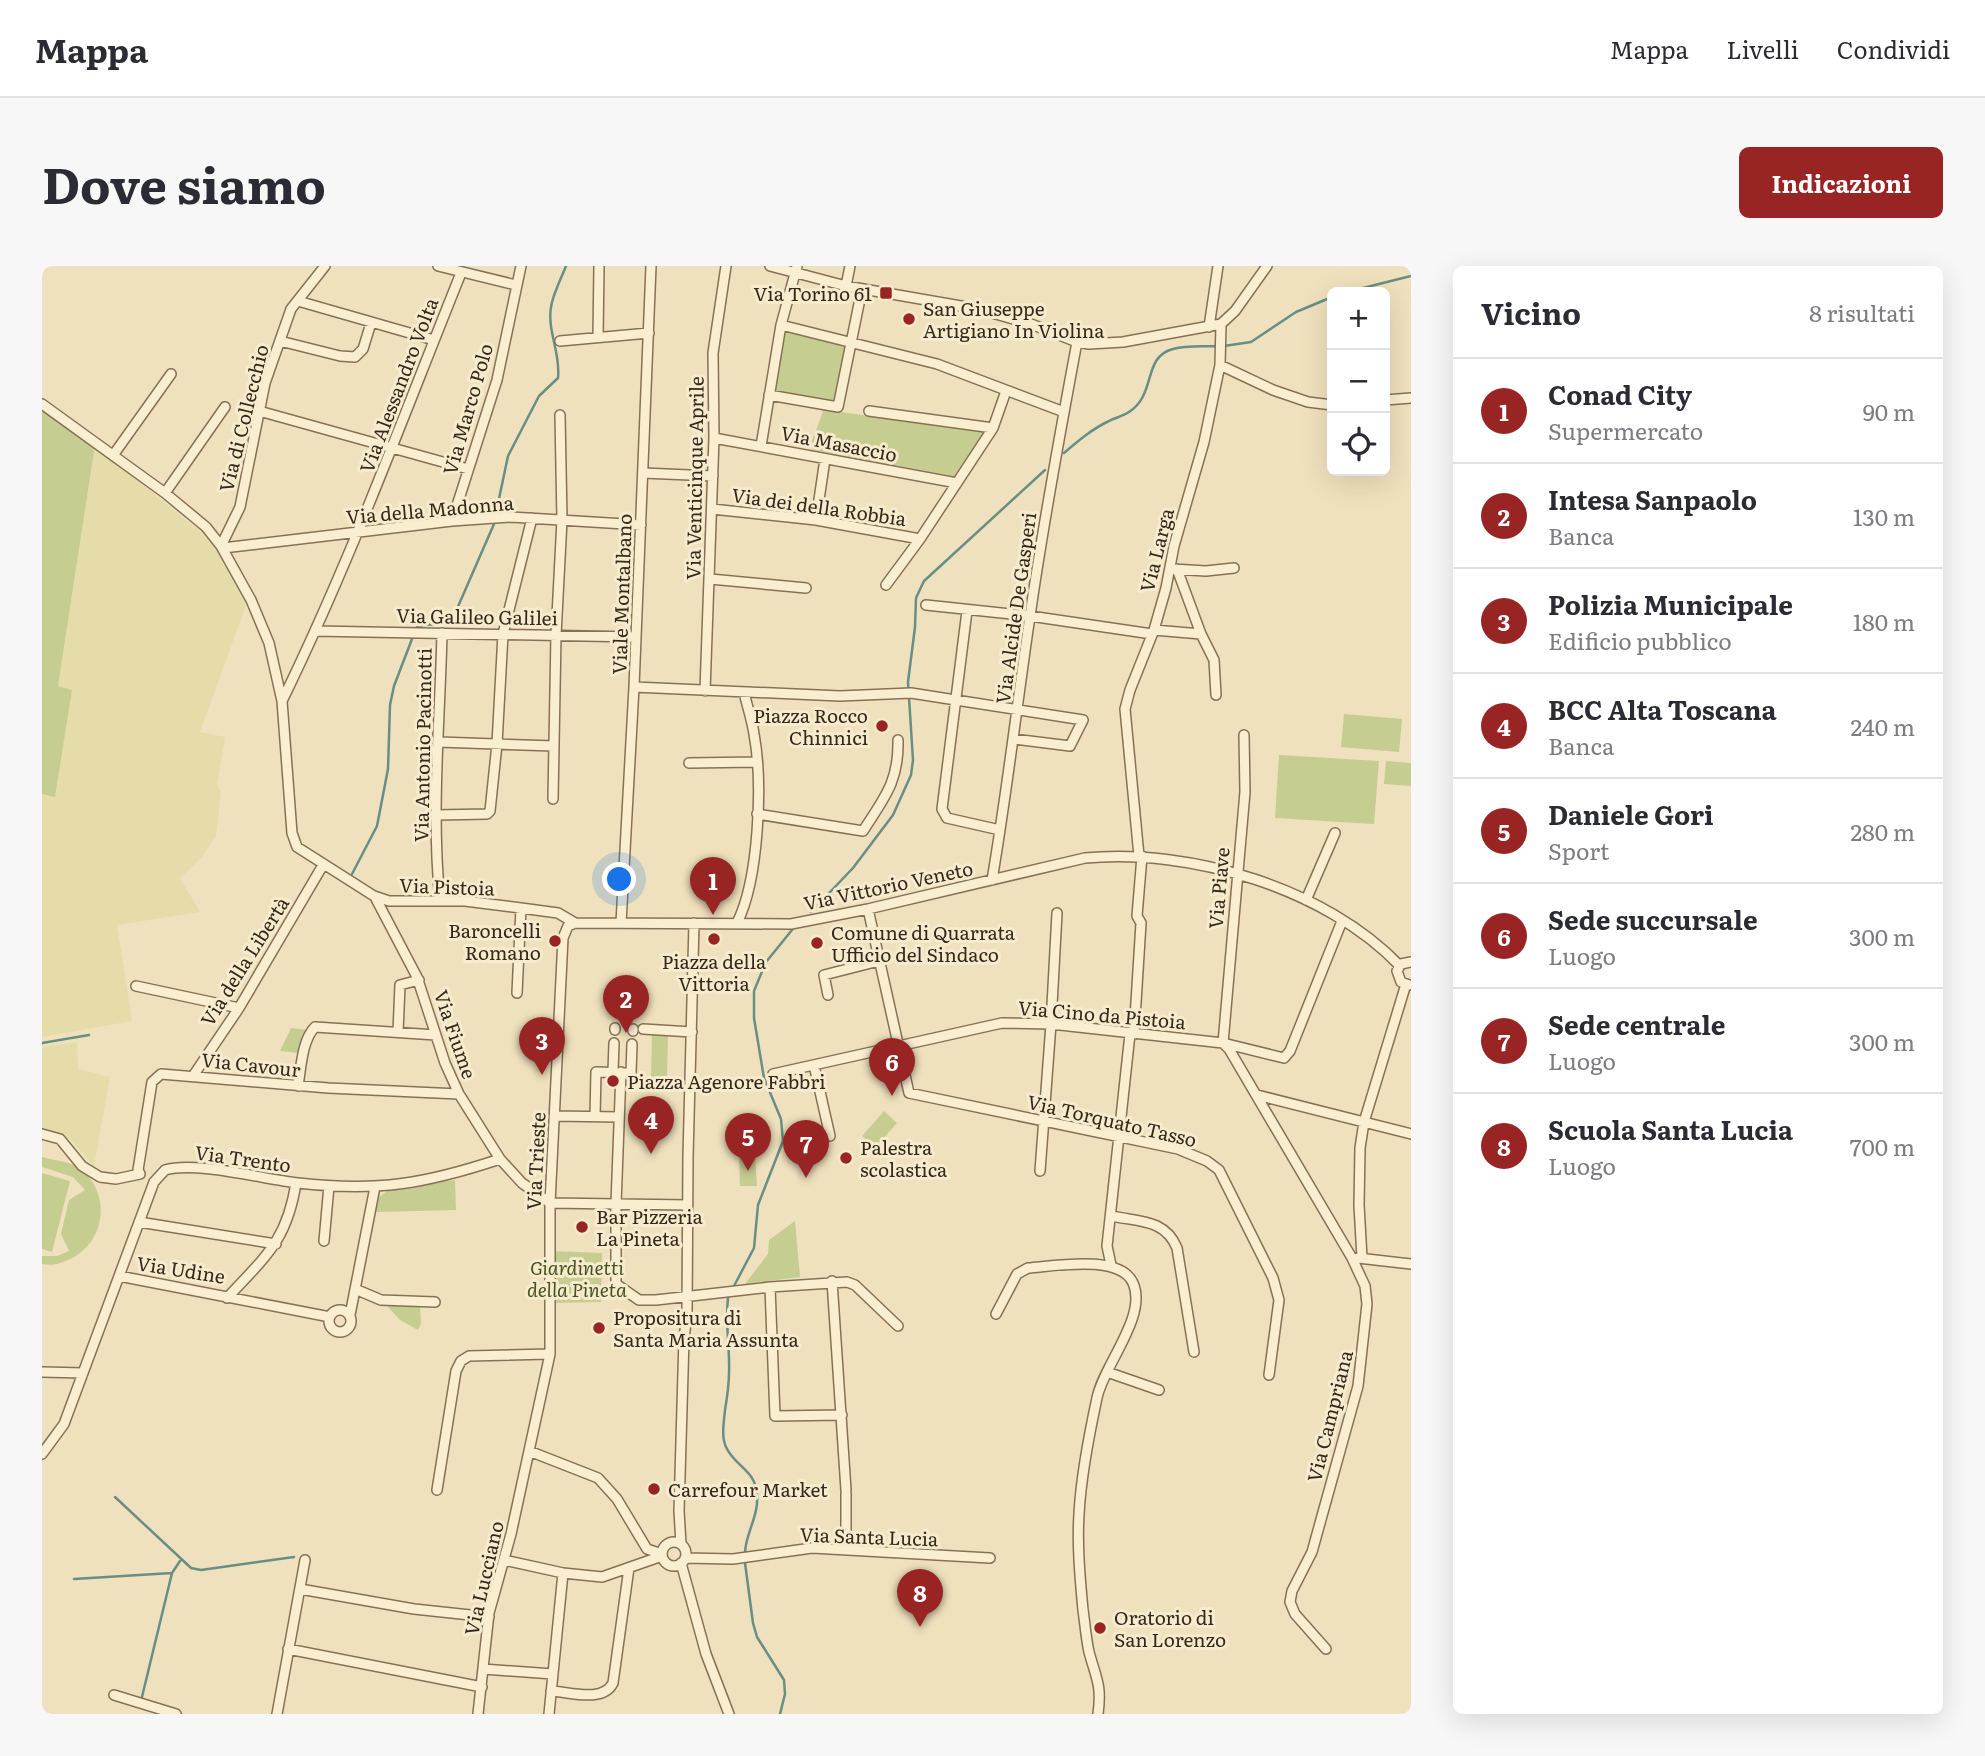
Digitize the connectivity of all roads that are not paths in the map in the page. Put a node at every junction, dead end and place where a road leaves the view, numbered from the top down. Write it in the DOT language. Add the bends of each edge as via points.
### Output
graph roads {
  1 [pos="325,266"];
  2 [pos="438,266"];
  3 [pos="521,266"];
  4 [pos="599,266"];
  5 [pos="651,266"];
  6 [pos="726,266"];
  7 [pos="770,266"];
  8 [pos="850,266"];
  9 [pos="1218,266"];
  10 [pos="1267,266"];
  11 [pos="796,270"];
  12 [pos="461,273"];
  13 [pos="516,285"];
  14 [pos="846,286"];
  15 [pos="862,289"];
  16 [pos="298,301"];
  17 [pos="1213,303"];
  18 [pos="1235,311"];
  19 [pos="371,323"];
  20 [pos="1221,324"];
  21 [pos="781,325"];
  22 [pos="1209,327"];
  23 [pos="649,333"];
  24 [pos="598,337"];
  25 [pos="434,340"];
  26 [pos="280,341"];
  27 [pos="560,341"];
  28 [pos="852,342"];
  29 [pos="1077,342"];
  30 [pos="1220,365"];
  31 [pos="171,374"];
  32 [pos="1006,391"];
  33 [pos="769,396"];
  34 [pos="1411,398"];
  35 [pos="1390,400"];
  36 [pos="42,404"];
  37 [pos="1327,404"];
  38 [pos="225,407"];
  39 [pos="259,411"];
  40 [pos="869,411"];
  41 [pos="1064,412"];
  42 [pos="559,415"];
  43 [pos="993,428"];
  44 [pos="715,438"];
  45 [pos="761,446"];
  46 [pos="393,448"];
  47 [pos="114,454"];
  48 [pos="825,459"];
  49 [pos="468,468"];
  50 [pos="643,473"];
  51 [pos="713,476"];
  52 [pos="957,483"];
  53 [pos="164,493"];
  54 [pos="712,509"];
  55 [pos="532,518"];
  56 [pos="562,520"];
  57 [pos="816,520"];
  58 [pos="452,521"];
  59 [pos="641,525"];
  60 [pos="358,532"];
  61 [pos="920,539"];
  62 [pos="222,547"];
  63 [pos="1234,568"];
  64 [pos="1173,569"];
  65 [pos="710,579"];
  66 [pos="886,585"];
  67 [pos="806,588"];
  68 [pos="926,605"];
  69 [pos="967,611"];
  70 [pos="1030,616"];
  71 [pos="316,631"];
  72 [pos="1153,632"];
  73 [pos="442,633"];
  74 [pos="503,634"];
  75 [pos="1201,634"];
  76 [pos="556,635"];
  77 [pos="636,637"];
  78 [pos="634,688"];
  79 [pos="705,691"];
  80 [pos="744,692"];
  81 [pos="1216,695"];
  82 [pos="958,700"];
  83 [pos="282,701"];
  84 [pos="1018,709"];
  85 [pos="1244,736"];
  86 [pos="1014,739"];
  87 [pos="898,740"];
  88 [pos="439,742"];
  89 [pos="497,744"];
  90 [pos="554,746"];
  91 [pos="688,762"];
  92 [pos="757,762"];
  93 [pos="553,799"];
  94 [pos="757,814"];
  95 [pos="437,815"];
  96 [pos="1000,830"];
  97 [pos="1335,833"];
  98 [pos="1140,856"];
  99 [pos="323,864"];
  100 [pos="1237,874"];
  101 [pos="992,880"];
  102 [pos="374,896"];
  103 [pos="440,900"];
  104 [pos="1306,900"];
  105 [pos="521,908"];
  106 [pos="868,908"];
  107 [pos="1057,913"];
  108 [pos="1342,921"];
  109 [pos="575,923"];
  110 [pos="621,923"];
  111 [pos="694,923"];
  112 [pos="737,923"];
  113 [pos="879,961"];
  114 [pos="1411,962"];
  115 [pos="1400,966"];
  116 [pos="419,980"];
  117 [pos="1408,984"];
  118 [pos="136,986"];
  119 [pos="517,993"];
  120 [pos="828,995"];
  121 [pos="239,1008"];
  122 [pos="1051,1024"];
  123 [pos="636,1030"];
  124 [pos="398,1032"];
  125 [pos="692,1032"];
  126 [pos="1132,1034"];
  127 [pos="436,1035"];
  128 [pos="614,1043"];
  129 [pos="1223,1043"];
  130 [pos="632,1044"];
  131 [pos="898,1046"];
  132 [pos="814,1065"];
  133 [pos="617,1072"];
  134 [pos="773,1074"];
  135 [pos="193,1076"];
  136 [pos="298,1086"];
  137 [pos="459,1094"];
  138 [pos="1257,1095"];
  139 [pos="555,1116"];
  140 [pos="595,1116"];
  141 [pos="619,1117"];
  142 [pos="1044,1122"];
  143 [pos="1364,1122"];
  144 [pos="42,1134"];
  145 [pos="1411,1134"];
  146 [pos="830,1136"];
  147 [pos="1119,1138"];
  148 [pos="500,1159"];
  149 [pos="1040,1171"];
  150 [pos="140,1174"];
  151 [pos="154,1182"];
  152 [pos="296,1183"];
  153 [pos="329,1186"];
  154 [pos="375,1187"];
  155 [pos="550,1203"];
  156 [pos="616,1204"];
  157 [pos="687,1205"];
  158 [pos="1112,1216"];
  159 [pos="139,1222"];
  160 [pos="324,1241"];
  161 [pos="276,1244"];
  162 [pos="1357,1258"];
  163 [pos="1411,1264"];
  164 [pos="1111,1265"];
  165 [pos="119,1276"];
  166 [pos="832,1281"];
  167 [pos="770,1287"];
  168 [pos="355,1289"];
  169 [pos="227,1298"];
  170 [pos="686,1298"];
  171 [pos="435,1302"];
  172 [pos="996,1314"];
  173 [pos="350,1315"];
  174 [pos="330,1317"];
  175 [pos="898,1326"];
  176 [pos="1195,1352"];
  177 [pos="550,1354"];
  178 [pos="42,1372"];
  179 [pos="1107,1372"];
  180 [pos="83,1373"];
  181 [pos="1269,1375"];
  182 [pos="1159,1390"];
  183 [pos="842,1415"];
  184 [pos="529,1451"];
  185 [pos="42,1454"];
  186 [pos="438,1490"];
  187 [pos="679,1511"];
  188 [pos="665,1549"];
  189 [pos="846,1550"];
  190 [pos="681,1556"];
  191 [pos="990,1558"];
  192 [pos="305,1560"];
  193 [pos="504,1560"];
  194 [pos="629,1568"];
  195 [pos="563,1573"];
  196 [pos="300,1589"];
  197 [pos="489,1617"];
  198 [pos="1326,1649"];
  199 [pos="288,1650"];
  200 [pos="483,1669"];
  201 [pos="553,1674"];
  202 [pos="482,1686"];
  203 [pos="551,1690"];
  204 [pos="114,1695"];
  205 [pos="176,1714"];
  206 [pos="277,1714"];
  207 [pos="478,1714"];
  208 [pos="549,1714"];
  209 [pos="729,1714"];
  210 [pos="1098,1714"];
  1 -- 16 [label="street, Via di Collecchio"];
  2 -- 12 [label="street"];
  3 -- 13 [label="street, Via Marco Polo"];
  4 -- 24 [label="street"];
  5 -- 23 [label="street, Viale Montalbano"];
  6 -- 44 [label="street, Via Venticinque Aprile" via="714,339"];
  7 -- 11 [label="street"];
  8 -- 14 [label="street"];
  9 -- 17 [label="street"];
  10 -- 18 [label="street"];
  11 -- 14 [label="street"];
  11 -- 21 [label="street"];
  12 -- 13 [label="street"];
  12 -- 25 [label="street, Via Alessandro Volta"];
  13 -- 49 [label="street, Via Marco Polo" via="497,380"];
  14 -- 15 [label="street"];
  15 -- 28 [label="street"];
  15 -- 29 [label="street" via="978,309"];
  16 -- 19 [label="street"];
  16 -- 26 [label="street, Via di Collecchio"];
  17 -- 18 [label="street" via="1225,314"];
  17 -- 22 [label="street"];
  18 -- 20 [label="street"];
  19 -- 25 [label="street"];
  19 -- 26 [label="street" via="363,349 355,357"];
  20 -- 22 [label="street"];
  20 -- 30 [label="street, Via Larga"];
  21 -- 28 [label="street"];
  21 -- 33 [label="street"];
  22 -- 29 [label="street" via="1123,342"];
  23 -- 24 [label="street"];
  23 -- 50 [label="street, Viale Montalbano"];
  24 -- 27 [label="street"];
  25 -- 46 [label="street, Via Alessandro Volta"];
  26 -- 39 [label="street, Via di Collecchio"];
  28 -- 32 [label="street" via="937,364"];
  28 -- 33 [label="street" via="838,407"];
  29 -- 41 [label="street, Via Alcide De Gasperi"];
  30 -- 37 [label="street" via="1273,390"];
  30 -- 64 [label="street, Via Larga" via="1177,534"];
  31 -- 47 [label="street"];
  32 -- 41 [label="street"];
  32 -- 43 [label="street"];
  33 -- 45 [label="street"];
  34 -- 35 [label="street"];
  36 -- 47 [label="street, Via Pistoia"];
  38 -- 53 [label="street"];
  39 -- 46 [label="street"];
  39 -- 62 [label="street, Via di Collecchio" via="240,507"];
  40 -- 43 [label="street"];
  41 -- 70 [label="street, Via Alcide De Gasperi"];
  42 -- 56 [label="street"];
  43 -- 52 [label="street"];
  44 -- 45 [label="street, Via Masaccio"];
  44 -- 51 [label="street, Via Venticinque Aprile"];
  45 -- 48 [label="street, Via Masaccio"];
  46 -- 49 [label="street"];
  46 -- 60 [label="street, Via Alessandro Volta"];
  47 -- 53 [label="street, Via Pistoia"];
  48 -- 52 [label="street, Via Masaccio"];
  48 -- 57 [label="street"];
  49 -- 58 [label="street, Via Marco Polo"];
  50 -- 51 [label="street"];
  50 -- 59 [label="street, Viale Montalbano"];
  51 -- 54 [label="street, Via Venticinque Aprile"];
  52 -- 61 [label="street"];
  53 -- 62 [label="street, Via Pistoia" via="206,527"];
  54 -- 57 [label="street, Via dei della Robbia"];
  54 -- 65 [label="street, Via Venticinque Aprile"];
  55 -- 56 [label="street, Via della Madonna"];
  55 -- 58 [label="street, Via della Madonna"];
  55 -- 74 [label="street"];
  56 -- 59 [label="street, Via della Madonna"];
  56 -- 76 [label="street"];
  57 -- 61 [label="street, Via dei della Robbia"];
  58 -- 60 [label="street, Via della Madonna"];
  59 -- 77 [label="street, Viale Montalbano"];
  60 -- 62 [label="street, Via della Madonna"];
  60 -- 71 [label="street, Via Alessandro Volta"];
  61 -- 66 [label="street"];
  62 -- 83 [label="street, Via Pistoia" via="263,625"];
  63 -- 64 [label="street"];
  64 -- 72 [label="street, Via Larga"];
  64 -- 75 [label="street"];
  65 -- 67 [label="street"];
  65 -- 79 [label="street, Via Venticinque Aprile"];
  68 -- 69 [label="street"];
  69 -- 70 [label="street"];
  69 -- 82 [label="street"];
  70 -- 72 [label="street"];
  70 -- 84 [label="street, Via Alcide De Gasperi"];
  71 -- 73 [label="street, Via Galileo Galilei"];
  71 -- 83 [label="street, Via Alessandro Volta"];
  72 -- 75 [label="street"];
  72 -- 98 [label="street, Via Larga" via="1125,709"];
  73 -- 74 [label="street, Via Galileo Galilei"];
  73 -- 88 [label="street, Via Antonio Pacinotti"];
  74 -- 76 [label="street, Via Galileo Galilei"];
  74 -- 89 [label="street"];
  75 -- 81 [label="street" via="1214,660"];
  76 -- 77 [label="street, Via Galileo Galilei"];
  76 -- 90 [label="street"];
  77 -- 78 [label="street, Viale Montalbano"];
  78 -- 79 [label="street"];
  78 -- 110 [label="street, Viale Montalbano"];
  79 -- 80 [label="street"];
  80 -- 82 [label="street" via="903,692"];
  80 -- 92 [label="street"];
  82 -- 84 [label="street"];
  82 -- 96 [label="street" via="942,809 947,818"];
  83 -- 99 [label="street, Via Pistoia" via="293,841"];
  84 -- 86 [label="street, Via Alcide De Gasperi"];
  84 -- 86 [label="street" via="1083,720 1070,747"];
  85 -- 100 [label="street, Via Piave" via="1245,792"];
  86 -- 96 [label="street, Via Alcide De Gasperi"];
  87 -- 94 [label="street" via="894,779 863,831"];
  88 -- 89 [label="street"];
  88 -- 95 [label="street, Via Antonio Pacinotti"];
  89 -- 90 [label="street"];
  89 -- 95 [label="street" via="490,811"];
  90 -- 93 [label="street"];
  91 -- 92 [label="street"];
  92 -- 94 [label="street"];
  94 -- 112 [label="street" via="750,884"];
  95 -- 103 [label="street, Via Antonio Pacinotti"];
  96 -- 101 [label="street, Via Alcide De Gasperi"];
  97 -- 104 [label="street"];
  98 -- 100 [label="street, Via Vittorio Veneto"];
  98 -- 101 [label="street, Via Vittorio Veneto" via="1085,858"];
  98 -- 126 [label="street, Via Larga" via="1139,986"];
  99 -- 102 [label="street, Via Pistoia"];
  99 -- 121 [label="street, Via della Libertà"];
  100 -- 104 [label="street, Via Vittorio Veneto"];
  100 -- 129 [label="street, Via Piave"];
  101 -- 106 [label="street, Via Vittorio Veneto"];
  102 -- 103 [label="street, Via Pistoia" via="389,901"];
  102 -- 116 [label="street, Via Fiume"];
  103 -- 105 [label="street, Via Pistoia"];
  104 -- 108 [label="street, Via Vittorio Veneto"];
  105 -- 109 [label="street, Via Pistoia" via="558,913"];
  105 -- 119 [label="street"];
  106 -- 112 [label="street, Via Vittorio Veneto" via="791,924"];
  106 -- 113 [label="street"];
  107 -- 122 [label="street"];
  108 -- 115 [label="street, Via Vittorio Veneto"];
  108 -- 129 [label="street, Via Cino da Pistoia" via="1288,1056"];
  109 -- 110 [label="street"];
  109 -- 139 [label="street, Via Trieste" via="566,928 563,938"];
  110 -- 111 [label="street, Via Vittorio Veneto"];
  111 -- 112 [label="street, Via Vittorio Veneto"];
  111 -- 125 [label="street"];
  113 -- 120 [label="street" via="824,975"];
  113 -- 131 [label="street"];
  114 -- 115 [label="street"];
  115 -- 117 [label="street" via="1401,982"];
  116 -- 124 [label="street" via="400,985"];
  116 -- 127 [label="street, Via Fiume"];
  117 -- 143 [label="street"];
  118 -- 121 [label="street"];
  121 -- 135 [label="street, Via della Libertà"];
  122 -- 126 [label="street, Via Cino da Pistoia"];
  122 -- 131 [label="street, Via Cino da Pistoia" via="1002,1023"];
  122 -- 142 [label="street"];
  123 -- 125 [label="street"];
  124 -- 127 [label="street"];
  124 -- 136 [label="street" via="315,1027 303,1053"];
  125 -- 157 [label="street"];
  126 -- 129 [label="street, Via Cino da Pistoia"];
  126 -- 147 [label="street, Via Larga"];
  127 -- 137 [label="street, Via Fiume"];
  128 -- 133 [label="street"];
  129 -- 138 [label="street, Via Campriana"];
  130 -- 133 [label="street" via="631,1073"];
  131 -- 132 [label="street, Via Cino da Pistoia"];
  131 -- 142 [label="street, Via Torquato Tasso" via="909,1093"];
  132 -- 134 [label="street, Via Cino da Pistoia"];
  132 -- 146 [label="street"];
  133 -- 140 [label="street" via="596,1072"];
  133 -- 141 [label="street"];
  135 -- 136 [label="street, Via Cavour"];
  135 -- 150 [label="street, Via Cavour" via="161,1074 152,1082"];
  136 -- 137 [label="street, Via Cavour"];
  137 -- 148 [label="street, Via Fiume"];
  138 -- 143 [label="street"];
  138 -- 162 [label="street, Via Campriana"];
  139 -- 140 [label="street"];
  139 -- 155 [label="street, Via Trieste"];
  140 -- 141 [label="street"];
  141 -- 156 [label="street"];
  142 -- 147 [label="street, Via Torquato Tasso"];
  142 -- 149 [label="street"];
  143 -- 145 [label="street"];
  143 -- 162 [label="street"];
  144 -- 150 [label="street" via="60,1139 82,1166 100,1177"];
  147 -- 158 [label="street, Via Larga"];
  147 -- 181 [label="street, Via Torquato Tasso" via="1192,1153 1219,1170 1278,1294"];
  148 -- 154 [label="street, Via Trento" via="435,1179"];
  148 -- 155 [label="street, Via Fiume"];
  150 -- 151 [label="street"];
  151 -- 152 [label="street, Via Trento" via="165,1170 187,1167"];
  151 -- 159 [label="street"];
  152 -- 153 [label="street, Via Trento"];
  152 -- 161 [label="street, Via Udine" via="292,1210"];
  153 -- 154 [label="street, Via Trento"];
  153 -- 160 [label="street"];
  154 -- 168 [label="street"];
  155 -- 156 [label="street"];
  155 -- 177 [label="street, Via Trieste"];
  156 -- 157 [label="street"];
  156 -- 170 [label="street" via="616,1284 639,1300"];
  157 -- 170 [label="street"];
  158 -- 164 [label="street, Via Larga" via="1107,1246"];
  158 -- 176 [label="street" via="1158,1226 1173,1238"];
  159 -- 161 [label="street"];
  159 -- 165 [label="street"];
  161 -- 169 [label="street, Via Udine"];
  162 -- 163 [label="street"];
  162 -- 198 [label="street, Via Campriana" via="1367,1295 1361,1369 1312,1552 1290,1602"];
  164 -- 172 [label="street" via="1022,1270"];
  164 -- 179 [label="street" via="1133,1283 1135,1297 1126,1335"];
  165 -- 169 [label="street, Via Udine"];
  165 -- 180 [label="street"];
  166 -- 167 [label="street"];
  166 -- 175 [label="street" via="855,1285"];
  166 -- 183 [label="street"];
  167 -- 170 [label="street"];
  167 -- 183 [label="street" via="775,1416"];
  168 -- 171 [label="street" via="381,1300"];
  168 -- 173 [label="street"];
  169 -- 174 [label="street"];
  170 -- 187 [label="street"];
  173 -- 174 [label="street" via="338,1310"];
  173 -- 174 [label="street" via="350,1326 342,1331 331,1327"];
  177 -- 184 [label="street, Via Trieste"];
  177 -- 186 [label="street" via="469,1356 461,1361"];
  178 -- 180 [label="street"];
  179 -- 182 [label="street"];
  179 -- 210 [label="street" via="1097,1394 1079,1516 1080,1574 1086,1634 1099,1682"];
  180 -- 185 [label="street" via="64,1424"];
  183 -- 189 [label="street"];
  184 -- 188 [label="street" via="598,1478 641,1536"];
  184 -- 193 [label="street, Via Lucciano"];
  187 -- 188 [label="street"];
  187 -- 190 [label="street"];
  188 -- 190 [label="street, Via Santa Lucia"];
  188 -- 190 [label="street" via="665,1561"];
  188 -- 194 [label="street"];
  189 -- 190 [label="street, Via Santa Lucia" via="806,1549 733,1559"];
  189 -- 191 [label="street, Via Santa Lucia"];
  190 -- 209 [label="street" via="715,1680"];
  192 -- 196 [label="street"];
  193 -- 195 [label="street"];
  193 -- 197 [label="street, Via Lucciano"];
  194 -- 195 [label="street" via="602,1577"];
  194 -- 203 [label="street" via="610,1689 599,1695"];
  195 -- 201 [label="street"];
  196 -- 197 [label="street"];
  196 -- 199 [label="street"];
  197 -- 200 [label="street, Via Lucciano"];
  199 -- 202 [label="street"];
  199 -- 206 [label="street"];
  200 -- 201 [label="street"];
  200 -- 202 [label="street, Via Lucciano"];
  201 -- 203 [label="street"];
  202 -- 207 [label="street, Via Lucciano"];
  203 -- 208 [label="street"];
  204 -- 205 [label="street"];
}
